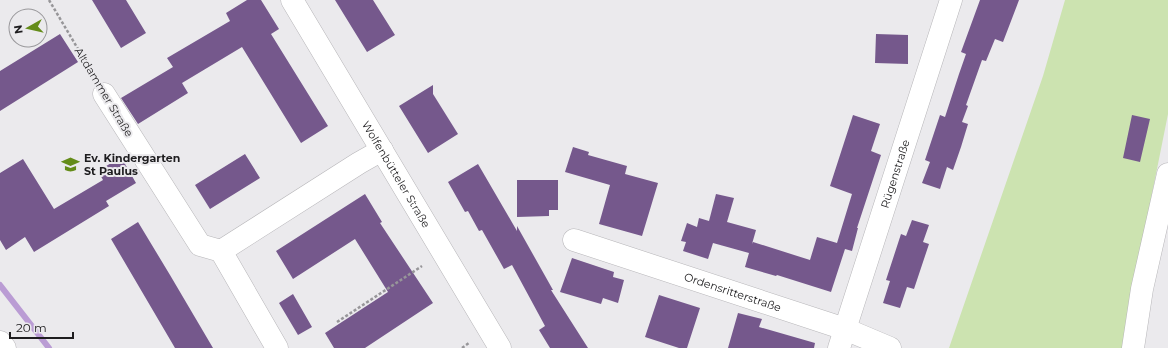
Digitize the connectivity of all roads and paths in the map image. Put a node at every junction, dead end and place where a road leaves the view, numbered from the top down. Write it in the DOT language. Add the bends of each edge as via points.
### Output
graph roads {
  1 [pos="50,0"];
  2 [pos="292,0"];
  3 [pos="951,0"];
  4 [pos="104,94"];
  5 [pos="382,150"];
  6 [pos="1168,174"];
  7 [pos="574,240"];
  8 [pos="221,251"];
  9 [pos="422,266"];
  10 [pos="338,322"];
  11 [pos="842,338"];
  12 [pos="0,342"];
  13 [pos="469,343"];
  14 [pos="5,348"];
  15 [pos="277,348"];
  16 [pos="462,348"];
  17 [pos="500,348"];
  18 [pos="890,348"];
  19 [pos="1133,348"];
  1 -- 4 [label="path, Altdammer Straße"];
  2 -- 5 [label="street, Wolfenbütteler Straße"];
  3 -- 11 [label="street, Rügenstraße"];
  4 -- 8 [label="street, Altdammer Straße" via="200,245"];
  5 -- 8 [label="street"];
  5 -- 17 [label="street, Wolfenbütteler Straße"];
  6 -- 19 [label="street" via="1142,289"];
  7 -- 11 [label="street, Ordensritterstraße"];
  8 -- 15 [label="street"];
  9 -- 10 [label="path"];
  11 -- 18 [label="street, Ordensritterstraße"];
  12 -- 14 [label="street"];
  13 -- 16 [label="path"];
}
